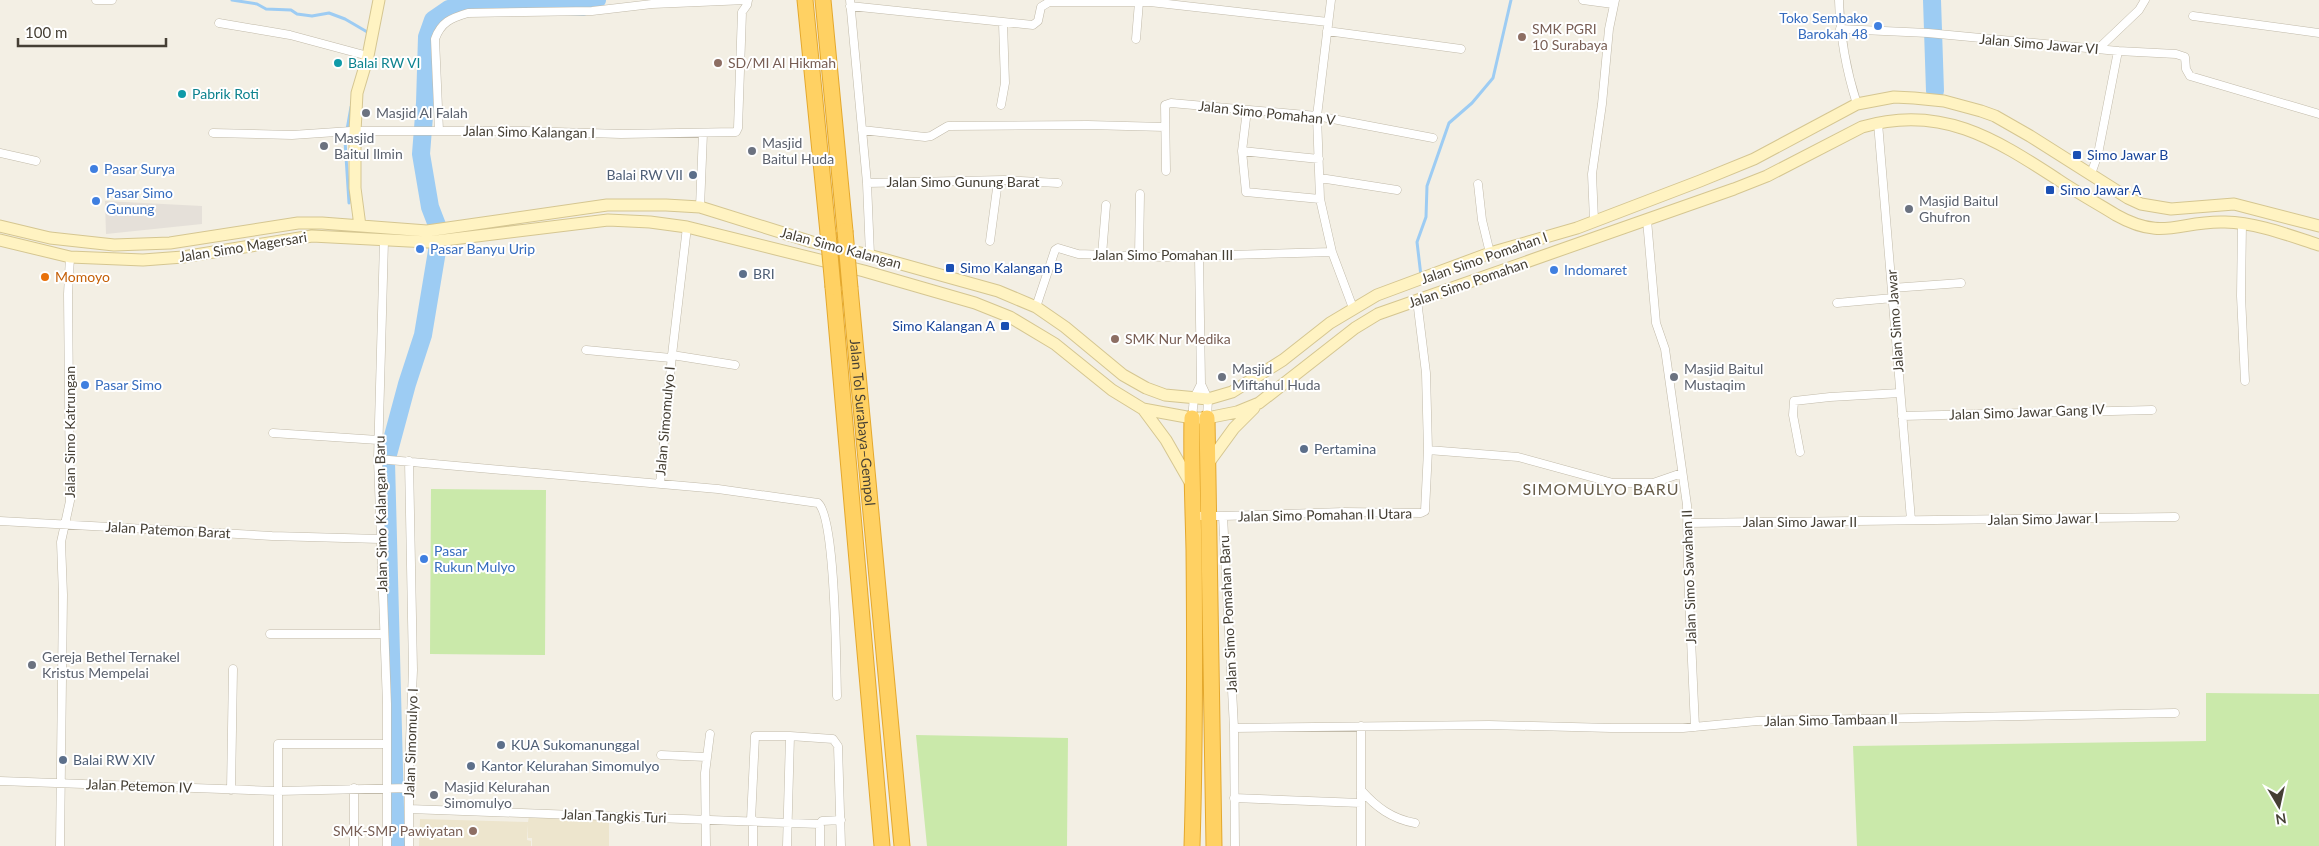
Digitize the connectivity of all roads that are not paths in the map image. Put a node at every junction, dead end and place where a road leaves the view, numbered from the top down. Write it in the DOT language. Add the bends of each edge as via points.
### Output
graph roads {
  1 [pos="96,0"];
  2 [pos="112,0"];
  3 [pos="379,0"];
  4 [pos="747,0"];
  5 [pos="805,0"];
  6 [pos="823,0"];
  7 [pos="1331,0"];
  8 [pos="1583,0"];
  9 [pos="1839,0"];
  10 [pos="2145,0"];
  11 [pos="1110,1"];
  12 [pos="1139,2"];
  13 [pos="1614,2"];
  14 [pos="850,3"];
  15 [pos="2193,16"];
  16 [pos="1003,22"];
  17 [pos="1328,22"];
  18 [pos="220,23"];
  19 [pos="1840,29"];
  20 [pos="1326,31"];
  21 [pos="2319,33"];
  22 [pos="1136,39"];
  23 [pos="1461,49"];
  24 [pos="2098,49"];
  25 [pos="2118,51"];
  26 [pos="364,55"];
  27 [pos="1857,104"];
  28 [pos="1001,105"];
  29 [pos="1247,110"];
  30 [pos="2319,114"];
  31 [pos="1317,116"];
  32 [pos="1878,122"];
  33 [pos="1165,127"];
  34 [pos="862,130"];
  35 [pos="439,131"];
  36 [pos="353,132"];
  37 [pos="214,133"];
  38 [pos="703,133"];
  39 [pos="1433,138"];
  40 [pos="1242,151"];
  41 [pos="0,153"];
  42 [pos="1319,159"];
  43 [pos="36,161"];
  44 [pos="1742,164"];
  45 [pos="1166,170"];
  46 [pos="2091,174"];
  47 [pos="1320,178"];
  48 [pos="998,181"];
  49 [pos="866,183"];
  50 [pos="1058,183"];
  51 [pos="1749,183"];
  52 [pos="1478,184"];
  53 [pos="1397,190"];
  54 [pos="1140,194"];
  55 [pos="1320,199"];
  56 [pos="1106,204"];
  57 [pos="607,205"];
  58 [pos="700,207"];
  59 [pos="608,220"];
  60 [pos="1594,220"];
  61 [pos="1646,220"];
  62 [pos="2301,220"];
  63 [pos="360,221"];
  64 [pos="2242,223"];
  65 [pos="0,226"];
  66 [pos="2319,226"];
  67 [pos="687,227"];
  68 [pos="446,235"];
  69 [pos="428,236"];
  70 [pos="2296,238"];
  71 [pos="0,240"];
  72 [pos="384,241"];
  73 [pos="990,241"];
  74 [pos="2319,245"];
  75 [pos="1332,252"];
  76 [pos="1490,253"];
  77 [pos="870,255"];
  78 [pos="1102,255"];
  79 [pos="1139,256"];
  80 [pos="1200,256"];
  81 [pos="70,257"];
  82 [pos="1961,283"];
  83 [pos="1892,288"];
  84 [pos="1893,298"];
  85 [pos="1417,300"];
  86 [pos="1351,303"];
  87 [pos="1837,303"];
  88 [pos="1036,307"];
  89 [pos="586,350"];
  90 [pos="672,356"];
  91 [pos="735,365"];
  92 [pos="2244,381"];
  93 [pos="1201,384"];
  94 [pos="1900,394"];
  95 [pos="1194,398"];
  96 [pos="1208,399"];
  97 [pos="1259,403"];
  98 [pos="1143,409"];
  99 [pos="2152,410"];
  100 [pos="1902,416"];
  101 [pos="1192,418"];
  102 [pos="1207,418"];
  103 [pos="273,433"];
  104 [pos="378,440"];
  105 [pos="1428,450"];
  106 [pos="1800,452"];
  107 [pos="381,459"];
  108 [pos="406,461"];
  109 [pos="1207,465"];
  110 [pos="1682,473"];
  111 [pos="1190,482"];
  112 [pos="660,484"];
  113 [pos="1200,516"];
  114 [pos="1223,516"];
  115 [pos="2175,516"];
  116 [pos="1911,520"];
  117 [pos="0,521"];
  118 [pos="1688,523"];
  119 [pos="64,524"];
  120 [pos="380,540"];
  121 [pos="270,634"];
  122 [pos="383,634"];
  123 [pos="233,669"];
  124 [pos="837,696"];
  125 [pos="2174,713"];
  126 [pos="1361,726"];
  127 [pos="1695,727"];
  128 [pos="1234,728"];
  129 [pos="710,734"];
  130 [pos="790,736"];
  131 [pos="1212,739"];
  132 [pos="1195,740"];
  133 [pos="387,744"];
  134 [pos="661,755"];
  135 [pos="706,756"];
  136 [pos="0,782"];
  137 [pos="60,783"];
  138 [pos="354,788"];
  139 [pos="388,788"];
  140 [pos="406,788"];
  141 [pos="231,790"];
  142 [pos="1361,790"];
  143 [pos="278,791"];
  144 [pos="1234,798"];
  145 [pos="1362,803"];
  146 [pos="409,809"];
  147 [pos="706,819"];
  148 [pos="752,820"];
  149 [pos="841,820"];
  150 [pos="788,822"];
  151 [pos="1415,823"];
  152 [pos="820,824"];
  153 [pos="60,846"];
  154 [pos="278,846"];
  155 [pos="354,846"];
  156 [pos="387,846"];
  157 [pos="408,846"];
  158 [pos="706,846"];
  159 [pos="753,846"];
  160 [pos="788,846"];
  161 [pos="820,846"];
  162 [pos="841,846"];
  163 [pos="882,846"];
  164 [pos="902,846"];
  165 [pos="1192,846"];
  166 [pos="1214,846"];
  167 [pos="1235,846"];
  168 [pos="1361,846"];
  1 -- 2 [label="street"];
  3 -- 26 [label="main road"];
  4 -- 35 [label="street" via="670,2 592,11 468,13 450,18 439,28 435,40"];
  4 -- 38 [label="street, Jalan Simo Kalangan I" via="742,12 737,131"];
  5 -- 163 [label="highway, Jalan Tol Surabaya–Gempol, bridge"];
  6 -- 164 [label="highway, Jalan Tol Surabaya–Gempol, bridge"];
  7 -- 17 [label="street"];
  8 -- 13 [label="street"];
  9 -- 19 [label="street"];
  10 -- 24 [label="street" via="2140,10"];
  11 -- 12 [label="street"];
  11 -- 16 [label="street" via="1049,2 1041,6 1036,24"];
  12 -- 17 [label="street"];
  12 -- 22 [label="street"];
  13 -- 60 [label="street" via="1608,28 1592,174"];
  14 -- 16 [label="street"];
  14 -- 34 [label="street"];
  15 -- 21 [label="street"];
  16 -- 28 [label="street" via="1005,83"];
  17 -- 20 [label="street"];
  18 -- 26 [label="street" via="290,35"];
  19 -- 24 [label="street, Jalan Simo Jawar VI" via="1931,33"];
  19 -- 27 [label="street" via="1846,69"];
  20 -- 23 [label="street"];
  20 -- 31 [label="street"];
  24 -- 25 [label="street, Jalan Simo Jawar VI"];
  25 -- 30 [label="street, Jalan Simo Jawar VI" via="2180,54 2190,76"];
  25 -- 46 [label="street" via="2098,154"];
  26 -- 36 [label="main road"];
  27 -- 44 [label="main road, Jalan Simo Pomahan I"];
  27 -- 46 [label="main road, Jalan Simo Pomahan I" via="1914,98 1964,106 1995,116"];
  29 -- 31 [label="street, Jalan Simo Pomahan V"];
  29 -- 33 [label="street, Jalan Simo Pomahan V" via="1168,103 1165,105"];
  29 -- 40 [label="street"];
  31 -- 39 [label="street, Jalan Simo Pomahan V"];
  31 -- 42 [label="street"];
  32 -- 51 [label="main road"];
  32 -- 64 [label="main road" via="1927,120 1950,123 1984,135 2126,221 2155,230 2223,222"];
  32 -- 83 [label="street, Jalan Simo Jawar"];
  33 -- 34 [label="street" via="948,126 925,137"];
  33 -- 45 [label="street, Jalan Simo Pomahan V"];
  34 -- 49 [label="street"];
  35 -- 36 [label="street, Jalan Simo Kalangan I"];
  35 -- 38 [label="street, Jalan Simo Kalangan I"];
  36 -- 37 [label="street, Jalan Simo Kalangan I"];
  36 -- 63 [label="main road"];
  38 -- 58 [label="street"];
  40 -- 42 [label="street"];
  40 -- 55 [label="street" via="1246,192"];
  41 -- 43 [label="street"];
  42 -- 47 [label="street"];
  44 -- 51 [label="main road"];
  44 -- 60 [label="main road, Jalan Simo Pomahan I"];
  46 -- 62 [label="main road, Jalan Simo Pomahan I" via="2128,198 2156,208 2234,204"];
  47 -- 53 [label="street"];
  47 -- 55 [label="street"];
  48 -- 49 [label="street, Jalan Simo Gunung Barat"];
  48 -- 50 [label="street, Jalan Simo Gunung Barat"];
  48 -- 73 [label="street"];
  49 -- 77 [label="street"];
  51 -- 61 [label="main road, Jalan Simo Pomahan"];
  52 -- 76 [label="street"];
  54 -- 79 [label="street"];
  55 -- 75 [label="street"];
  56 -- 78 [label="street"];
  57 -- 58 [label="main road, Jalan Simo Kalangan"];
  57 -- 59 [label="main road"];
  57 -- 68 [label="main road, Jalan Simo Kalangan"];
  58 -- 77 [label="main road, Jalan Simo Kalangan" via="812,242"];
  59 -- 67 [label="main road, Jalan Simo Kalangan"];
  59 -- 68 [label="main road, Jalan Simo Kalangan"];
  60 -- 76 [label="main road, Jalan Simo Pomahan I"];
  61 -- 85 [label="main road, Jalan Simo Pomahan"];
  61 -- 110 [label="street, Jalan Simo Sawahan II" via="1656,323 1665,349"];
  62 -- 66 [label="main road, Jalan Simo Pomahan I"];
  62 -- 70 [label="main road"];
  63 -- 65 [label="main road, Jalan Simo Magersari" via="298,223 170,243 114,245 50,238"];
  63 -- 69 [label="main road, Jalan Simo Magersari"];
  64 -- 70 [label="main road"];
  64 -- 92 [label="street"];
  67 -- 90 [label="street, Jalan Simomulyo I"];
  67 -- 98 [label="main road, Jalan Simo Kalangan" via="866,271 975,303 1010,317 1055,344 1112,390"];
  68 -- 69 [label="main road, Jalan Simo Magersari"];
  69 -- 72 [label="main road, Jalan Simo Magersari"];
  70 -- 74 [label="main road"];
  71 -- 81 [label="main road, Jalan Simo Magersari"];
  72 -- 81 [label="main road, Jalan Simo Magersari" via="312,236 183,257 143,260"];
  72 -- 104 [label="street, Jalan Simo Kalangan Baru"];
  75 -- 80 [label="street, Jalan Simo Pomahan III"];
  75 -- 86 [label="street"];
  76 -- 86 [label="main road, Jalan Simo Pomahan I"];
  77 -- 88 [label="main road, Jalan Simo Kalangan" via="998,291"];
  78 -- 79 [label="street, Jalan Simo Pomahan III"];
  78 -- 88 [label="street, Jalan Simo Pomahan III" via="1056,249"];
  79 -- 80 [label="street, Jalan Simo Pomahan III"];
  80 -- 93 [label="street"];
  81 -- 119 [label="street, Jalan Simo Katrungan" via="70,501"];
  82 -- 83 [label="street"];
  83 -- 84 [label="street, Jalan Simo Jawar"];
  84 -- 87 [label="street"];
  84 -- 94 [label="street, Jalan Simo Jawar"];
  85 -- 97 [label="main road, Jalan Simo Pomahan" via="1364,322"];
  85 -- 105 [label="street" via="1426,373"];
  86 -- 96 [label="main road, Jalan Simo Pomahan I" via="1283,360 1232,392"];
  88 -- 95 [label="main road, Jalan Simo Kalangan" via="1117,370 1146,388 1165,395"];
  89 -- 90 [label="street"];
  90 -- 91 [label="street"];
  90 -- 112 [label="street, Jalan Simomulyo I"];
  93 -- 95 [label="street"];
  93 -- 96 [label="street"];
  94 -- 100 [label="street, Jalan Simo Jawar"];
  94 -- 106 [label="street" via="1794,401 1793,415"];
  95 -- 96 [label="main road, Jalan Simo Kalangan"];
  95 -- 101 [label="street"];
  96 -- 102 [label="street"];
  97 -- 102 [label="main road, Jalan Simo Pomahan" via="1237,412"];
  97 -- 109 [label="main road" via="1234,428"];
  98 -- 101 [label="main road, Jalan Simo Kalangan"];
  98 -- 111 [label="main road" via="1166,440"];
  99 -- 100 [label="street, Jalan Simo Jawar Gang IV"];
  100 -- 116 [label="street, Jalan Simo Jawar"];
  101 -- 102 [label="main road, Jalan Simo Kalangan"];
  101 -- 111 [label="highway"];
  102 -- 109 [label="highway"];
  103 -- 104 [label="street"];
  104 -- 107 [label="street, Jalan Simo Kalangan Baru"];
  105 -- 110 [label="street" via="1518,457 1613,483 1653,483"];
  105 -- 114 [label="street, Jalan Simo Pomahan II Utara" via="1425,510 1421,513"];
  107 -- 108 [label="street, Jalan Simomulyo I"];
  107 -- 120 [label="street, Jalan Simo Kalangan Baru"];
  108 -- 112 [label="street, Jalan Simomulyo I"];
  108 -- 140 [label="street, Jalan Simomulyo I" via="413,670"];
  109 -- 113 [label="highway"];
  110 -- 118 [label="street, Jalan Simo Sawahan II"];
  111 -- 113 [label="highway"];
  112 -- 124 [label="street" via="718,489 822,506 833,571"];
  113 -- 114 [label="street, Jalan Simo Pomahan Baru"];
  113 -- 131 [label="highway"];
  113 -- 132 [label="highway"];
  114 -- 128 [label="street, Jalan Simo Pomahan Baru"];
  115 -- 116 [label="street, Jalan Simo Jawar I"];
  116 -- 118 [label="street, Jalan Simo Jawar II"];
  117 -- 119 [label="street, Jalan Patemon Barat"];
  118 -- 127 [label="street, Jalan Simo Sawahan II"];
  119 -- 120 [label="street, Jalan Patemon Barat"];
  119 -- 137 [label="street, Jalan Simo Katrungan" via="61,542"];
  120 -- 122 [label="street, Jalan Simo Kalangan Baru"];
  121 -- 122 [label="street"];
  122 -- 133 [label="street, Jalan Simo Kalangan Baru"];
  123 -- 141 [label="street"];
  125 -- 127 [label="street, Jalan Simo Tambaan II" via="1756,721"];
  126 -- 127 [label="street, Jalan Simo Tambaan II"];
  126 -- 128 [label="street"];
  126 -- 142 [label="street"];
  128 -- 144 [label="street, Jalan Simo Pomahan Baru"];
  129 -- 135 [label="street"];
  130 -- 148 [label="street" via="755,736"];
  130 -- 149 [label="street" via="836,741"];
  130 -- 150 [label="street"];
  131 -- 132 [label="highway"];
  131 -- 166 [label="highway"];
  132 -- 165 [label="highway"];
  133 -- 139 [label="street, Jalan Simo Kalangan Baru"];
  133 -- 143 [label="street" via="278,744"];
  134 -- 135 [label="street"];
  135 -- 147 [label="street"];
  136 -- 137 [label="street, Jalan Petemon IV"];
  137 -- 141 [label="street, Jalan Petemon IV"];
  137 -- 153 [label="street, Jalan Simo Katrungan"];
  138 -- 139 [label="street, Jalan Petemon IV"];
  138 -- 143 [label="street, Jalan Petemon IV"];
  138 -- 155 [label="street"];
  139 -- 140 [label="street, Jalan Petemon IV"];
  139 -- 156 [label="street, Jalan Simo Kalangan Baru"];
  140 -- 146 [label="street, Jalan Simomulyo I"];
  141 -- 143 [label="street, Jalan Petemon IV"];
  142 -- 145 [label="street"];
  142 -- 151 [label="street" via="1394,818"];
  143 -- 154 [label="street"];
  144 -- 145 [label="street"];
  144 -- 167 [label="street, Jalan Simo Pomahan Baru"];
  145 -- 168 [label="street"];
  146 -- 147 [label="street, Jalan Tangkis Turi"];
  146 -- 157 [label="street, Jalan Simomulyo I"];
  147 -- 148 [label="street, Jalan Tangkis Turi"];
  147 -- 158 [label="street"];
  148 -- 150 [label="street, Jalan Tangkis Turi"];
  148 -- 159 [label="street"];
  149 -- 152 [label="street, Jalan Tangkis Turi" via="823,820"];
  149 -- 162 [label="street"];
  150 -- 152 [label="street, Jalan Tangkis Turi"];
  150 -- 160 [label="street"];
  152 -- 161 [label="street"];
}
